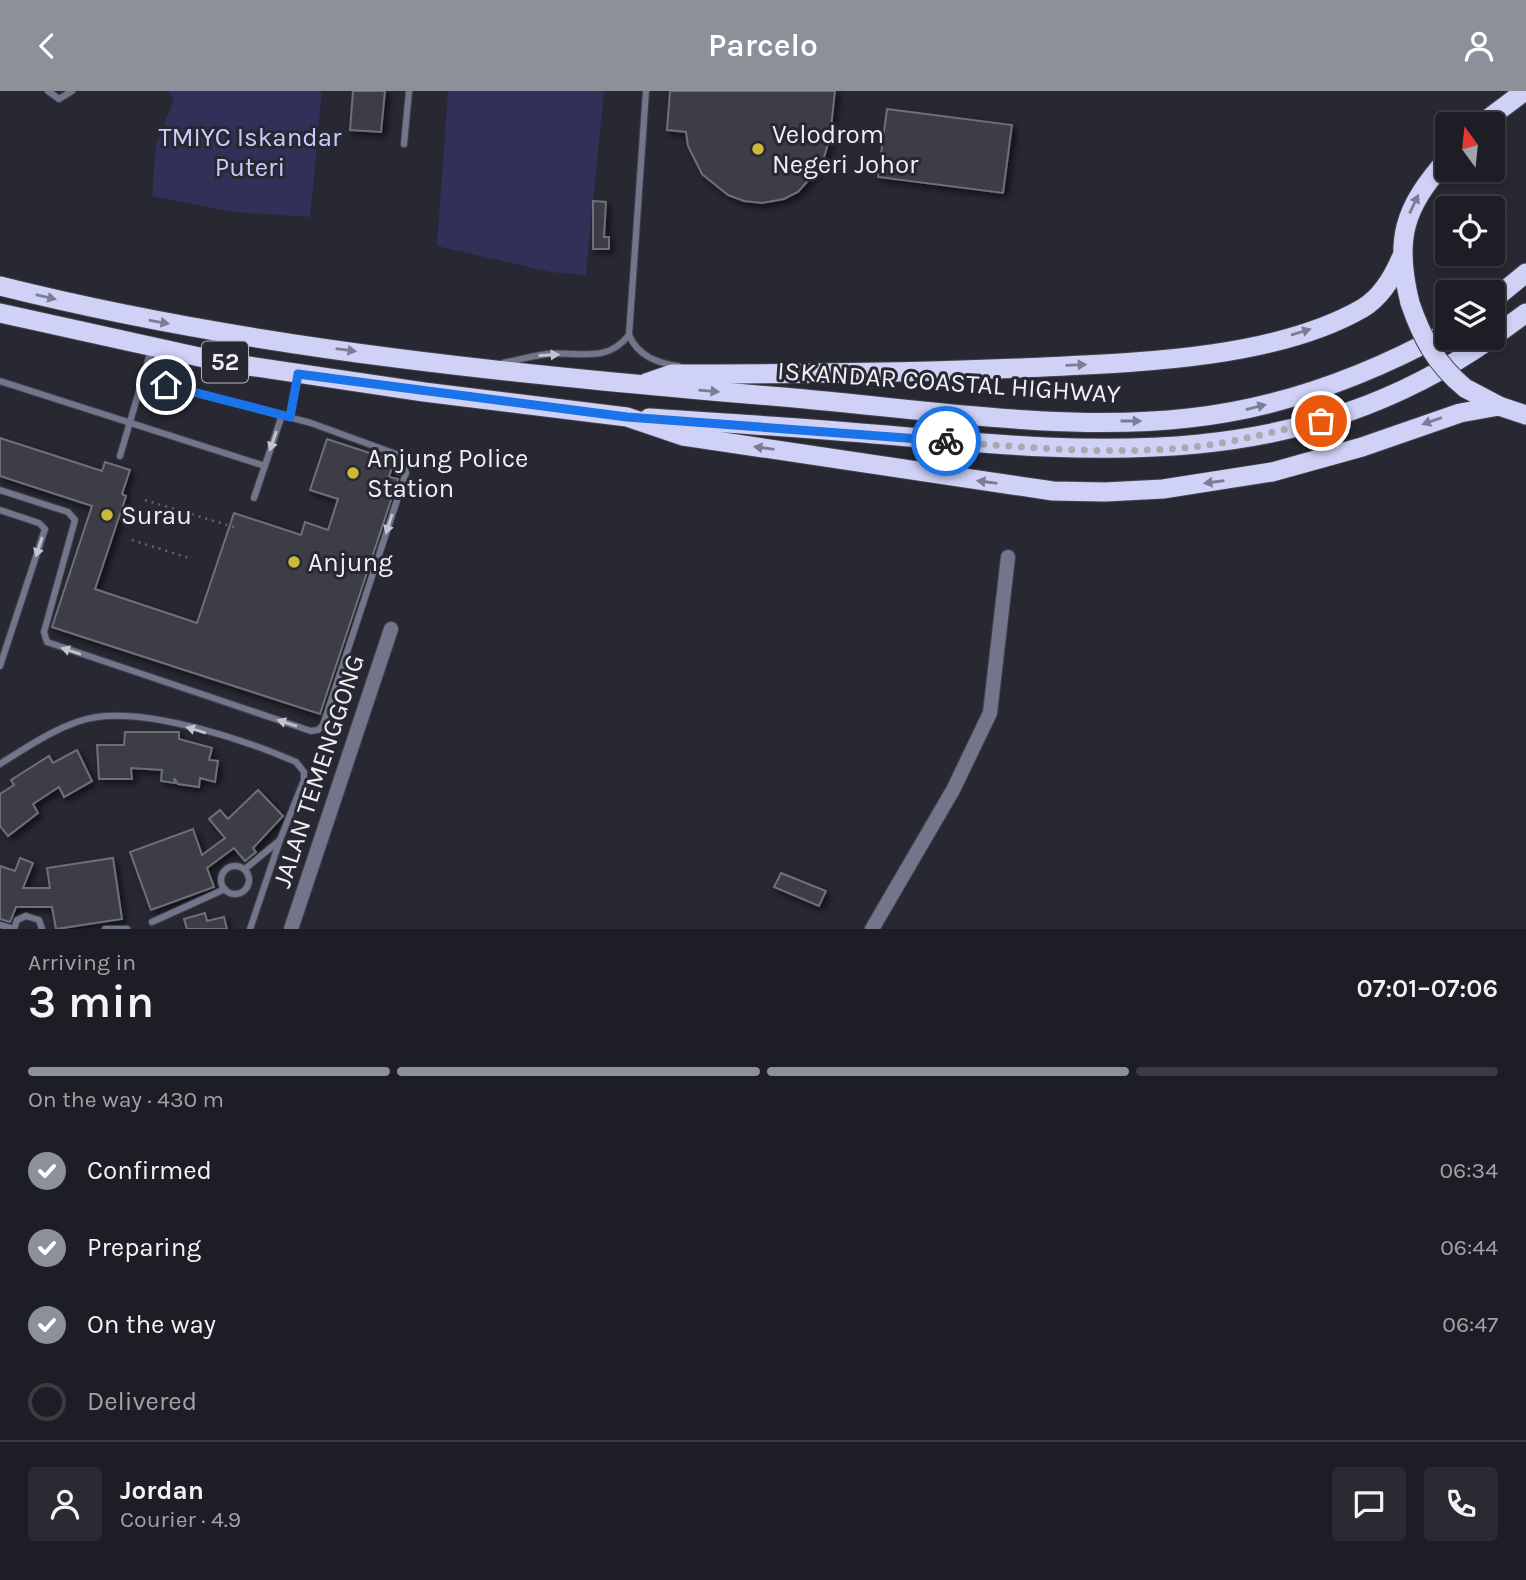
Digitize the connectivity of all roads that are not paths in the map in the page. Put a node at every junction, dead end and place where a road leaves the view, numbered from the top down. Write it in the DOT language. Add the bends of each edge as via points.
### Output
graph roads {
  1 [pos="48,91"];
  2 [pos="72,91"];
  3 [pos="409,91"];
  4 [pos="646,91"];
  5 [pos="1525,91"];
  6 [pos="1496,112"];
  7 [pos="404,144"];
  8 [pos="1435,172"];
  9 [pos="1401,258"];
  10 [pos="1526,273"];
  11 [pos="0,286"];
  12 [pos="1505,290"];
  13 [pos="0,313"];
  14 [pos="1526,313"];
  15 [pos="1505,328"];
  16 [pos="629,335"];
  17 [pos="1435,338"];
  18 [pos="151,348"];
  19 [pos="1473,350"];
  20 [pos="482,367"];
  21 [pos="298,374"];
  22 [pos="708,374"];
  23 [pos="143,379"];
  24 [pos="0,381"];
  25 [pos="641,385"];
  26 [pos="1499,406"];
  27 [pos="282,415"];
  28 [pos="1526,415"];
  29 [pos="290,417"];
  30 [pos="627,417"];
  31 [pos="130,423"];
  32 [pos="120,456"];
  33 [pos="265,466"];
  34 [pos="0,490"];
  35 [pos="254,498"];
  36 [pos="0,510"];
  37 [pos="1008,557"];
  38 [pos="391,629"];
  39 [pos="0,666"];
  40 [pos="0,764"];
  41 [pos="280,840"];
  42 [pos="245,869"];
  43 [pos="225,889"];
  44 [pos="246,890"];
  45 [pos="260,897"];
  46 [pos="152,922"];
  47 [pos="0,925"];
  48 [pos="14,929"];
  49 [pos="42,929"];
  50 [pos="105,929"];
  51 [pos="127,929"];
  52 [pos="250,929"];
  53 [pos="291,929"];
  54 [pos="873,929"];
  1 -- 2 [label="lane" via="57,99"];
  3 -- 7 [label="lane"];
  4 -- 16 [label="lane"];
  5 -- 6 [label="highway"];
  9 -- 8 [label="highway, one-way" via="1413,205"];
  22 -- 9 [label="highway, one-way" via="1054,366 1215,352 1280,339 1347,316 1378,295"];
  9 -- 26 [label="highway, bridge" via="1410,303 1430,350 1465,388"];
  10 -- 12 [label="highway"];
  11 -- 20 [label="highway, 52, one-way" via="157,322"];
  13 -- 18 [label="highway, 52"];
  14 -- 15 [label="highway, 52"];
  20 -- 16 [label="lane, one-way" via="548,354 603,354"];
  16 -- 22 [label="lane" via="639,352 656,361"];
  25 -- 17 [label="highway, ISKANDAR COASTAL HIGHWAY / 52, one-way" via="1017,418 1189,418 1235,412 1315,390 1358,376"];
  18 -- 21 [label="highway, 52"];
  18 -- 23 [label="lane"];
  19 -- 30 [label="highway, 52" via="1444,369 1321,421 1195,447 1122,451 1022,447"];
  20 -- 25 [label="highway, 52"];
  21 -- 29 [label="lane"];
  21 -- 30 [label="highway, 52"];
  22 -- 25 [label="highway" via="672,374"];
  23 -- 27 [label="lane"];
  23 -- 31 [label="lane"];
  24 -- 31 [label="lane"];
  26 -- 28 [label="highway"];
  26 -- 30 [label="highway, one-way" via="1460,413 1272,472 1163,489 1105,492 1039,489 683,436"];
  27 -- 29 [label="lane"];
  27 -- 33 [label="lane, one-way"];
  29 -- 34 [label="lane, one-way" via="396,454 406,473 318,730 47,642 44,632 74,517"];
  31 -- 32 [label="lane"];
  31 -- 33 [label="lane"];
  33 -- 35 [label="lane"];
  36 -- 39 [label="lane, one-way" via="39,523 44,529"];
  37 -- 54 [label="street" via="990,713 953,790"];
  38 -- 53 [label="street, JALAN TEMENGGONG"];
  41 -- 40 [label="lane, one-way" via="304,780 301,767 259,748 150,716 95,717 41,738"];
  41 -- 42 [label="lane"];
  41 -- 45 [label="lane"];
  42 -- 43 [label="lane" via="227,868 221,880"];
  42 -- 44 [label="lane"];
  43 -- 44 [label="lane" via="233,894"];
  43 -- 46 [label="lane"];
  44 -- 45 [label="lane"];
  45 -- 52 [label="lane"];
  47 -- 48 [label="lane"];
  48 -- 49 [label="lane" via="21,917 30,916"];
  50 -- 51 [label="lane"];
}
